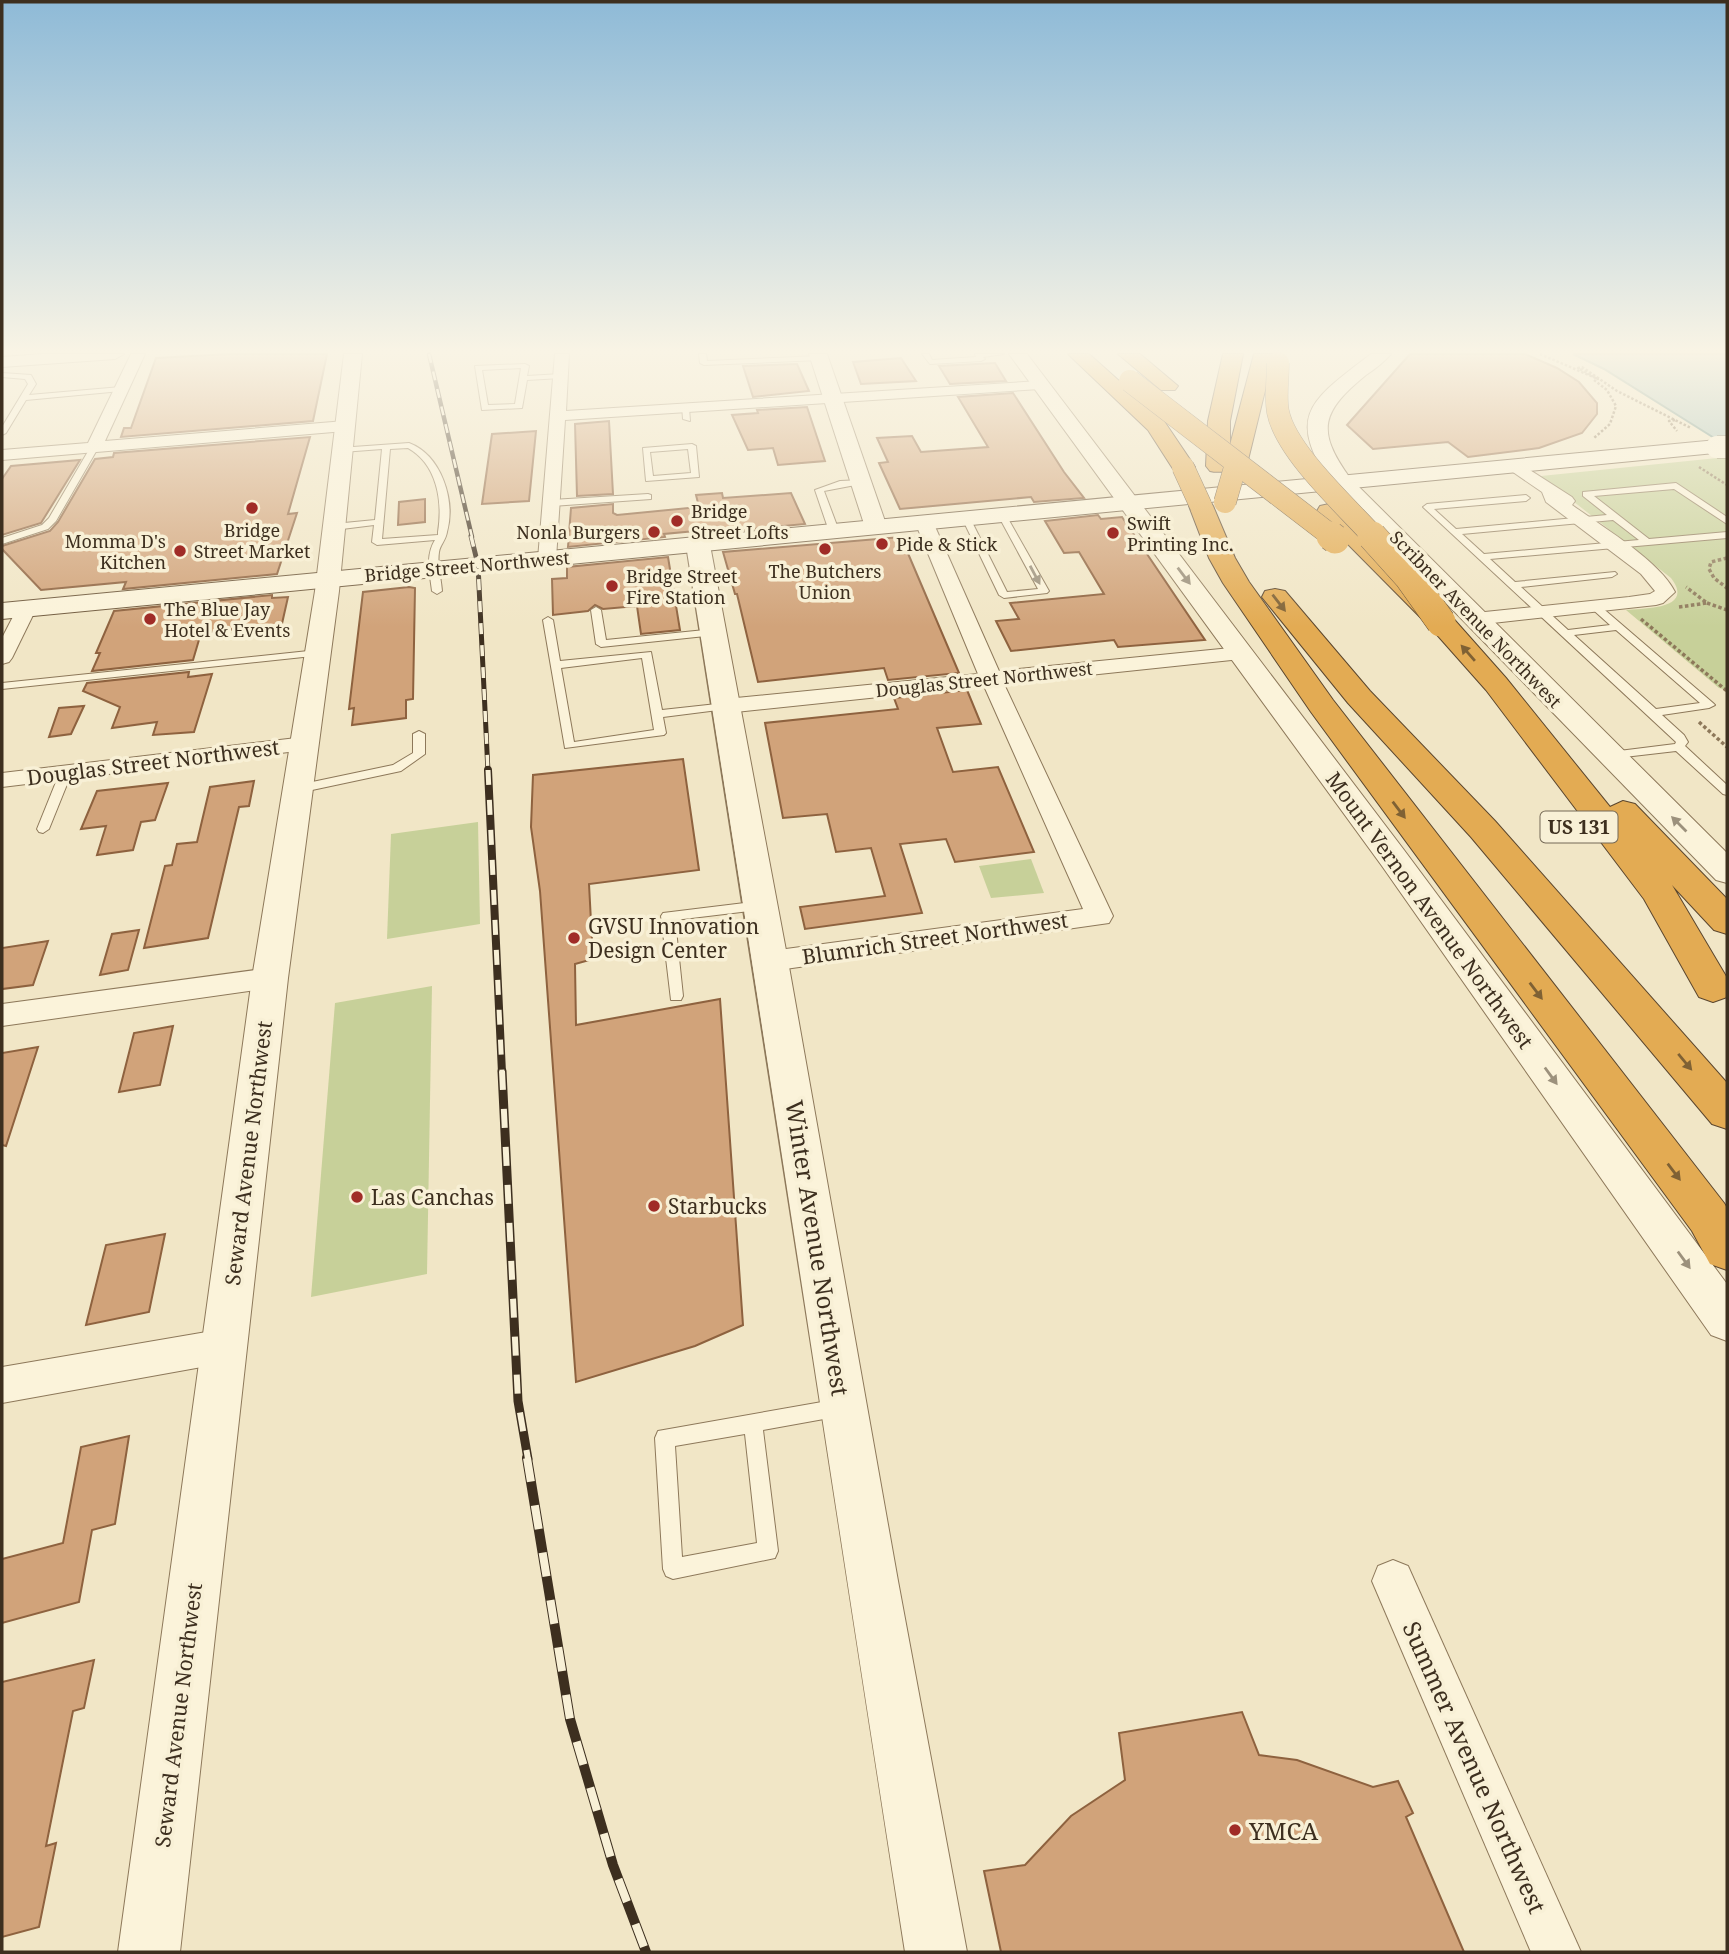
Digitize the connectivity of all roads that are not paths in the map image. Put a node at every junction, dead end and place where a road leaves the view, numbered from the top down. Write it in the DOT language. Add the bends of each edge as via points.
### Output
graph roads {
  1 [pos="95,445"];
  2 [pos="126,445"];
  3 [pos="343,445"];
  4 [pos="556,445"];
  5 [pos="670,445"];
  6 [pos="692,445"];
  7 [pos="849,445"];
  8 [pos="1085,445"];
  9 [pos="1181,445"];
  10 [pos="1214,445"];
  11 [pos="1216,445"];
  12 [pos="1221,445"];
  13 [pos="1237,445"];
  14 [pos="1258,445"];
  15 [pos="1293,445"];
  16 [pos="1317,445"];
  17 [pos="386,446"];
  18 [pos="1722,447"];
  19 [pos="94,448"];
  20 [pos="342,450"];
  21 [pos="1264,450"];
  22 [pos="2,455"];
  23 [pos="1209,466"];
  24 [pos="1516,466"];
  25 [pos="1283,467"];
  26 [pos="862,483"];
  27 [pos="1342,483"];
  28 [pos="649,497"];
  29 [pos="1526,498"];
  30 [pos="1129,502"];
  31 [pos="552,503"];
  32 [pos="1002,514"];
  33 [pos="1217,514"];
  34 [pos="1581,517"];
  35 [pos="1615,517"];
  36 [pos="966,518"];
  37 [pos="379,522"];
  38 [pos="924,522"];
  39 [pos="1727,522"];
  40 [pos="334,527"];
  41 [pos="876,527"];
  42 [pos="834,531"];
  43 [pos="1453,531"];
  44 [pos="1727,535"];
  45 [pos="441,537"];
  46 [pos="1335,539"];
  47 [pos="2,541"];
  48 [pos="1647,542"];
  49 [pos="1615,544"];
  50 [pos="698,545"];
  51 [pos="1482,557"];
  52 [pos="547,559"];
  53 [pos="1612,574"];
  54 [pos="328,579"];
  55 [pos="436,580"];
  56 [pos="2,585"];
  57 [pos="1512,585"];
  58 [pos="1594,607"];
  59 [pos="14,610"];
  60 [pos="596,610"];
  61 [pos="1541,611"];
  62 [pos="1475,619"];
  63 [pos="548,620"];
  64 [pos="1441,622"];
  65 [pos="1618,627"];
  66 [pos="715,632"];
  67 [pos="1566,633"];
  68 [pos="1274,634"];
  69 [pos="318,653"];
  70 [pos="1241,653"];
  71 [pos="2,658"];
  72 [pos="556,665"];
  73 [pos="991,678"];
  74 [pos="1496,684"];
  75 [pos="2,686"];
  76 [pos="726,706"];
  77 [pos="1653,713"];
  78 [pos="657,714"];
  79 [pos="419,734"];
  80 [pos="305,744"];
  81 [pos="1679,747"];
  82 [pos="1610,756"];
  83 [pos="66,772"];
  84 [pos="2,780"];
  85 [pos="298,789"];
  86 [pos="1727,790"];
  87 [pos="43,829"];
  88 [pos="1727,872"];
  89 [pos="761,906"];
  90 [pos="1727,921"];
  91 [pos="771,961"];
  92 [pos="270,978"];
  93 [pos="676,996"];
  94 [pos="1720,996"];
  95 [pos="1644,1013"];
  96 [pos="2,1015"];
  97 [pos="1727,1112"];
  98 [pos="1727,1249"];
  99 [pos="1727,1320"];
  100 [pos="224,1346"];
  101 [pos="2,1385"];
  102 [pos="844,1407"];
  103 [pos="753,1422"];
  104 [pos="1393,1581"];
  105 [pos="149,1952"];
  106 [pos="936,1952"];
  107 [pos="1556,1952"];
  1 -- 19 [label="street"];
  2 -- 19 [label="street"];
  3 -- 20 [label="street, Seward Avenue Northwest"];
  4 -- 31 [label="street"];
  5 -- 6 [label="lane" via="646,450 649,479 696,475"];
  7 -- 26 [label="street"];
  8 -- 30 [label="street, Mount Vernon Avenue Northwest"];
  9 -- 23 [label="highway"];
  10 -- 23 [label="highway"];
  11 -- 46 [label="highway, bridge"];
  12 -- 23 [label="highway"];
  13 -- 46 [label="highway, US 131, bridge"];
  14 -- 21 [label="highway"];
  15 -- 64 [label="highway, bridge" via="1409,577"];
  16 -- 27 [label="street, Scribner Avenue Northwest"];
  17 -- 20 [label="lane"];
  17 -- 37 [label="lane"];
  17 -- 45 [label="lane" via="416,447 436,471 444,495"];
  18 -- 24 [label="main road, Bridge Street Northwest"];
  19 -- 22 [label="street"];
  19 -- 47 [label="lane" via="53,519 44,527"];
  20 -- 40 [label="street, Seward Avenue Northwest"];
  23 -- 33 [label="highway, bridge"];
  23 -- 33 [label="highway"];
  24 -- 27 [label="main road, Bridge Street Northwest"];
  24 -- 34 [label="street"];
  25 -- 64 [label="highway, bridge"];
  26 -- 41 [label="street"];
  26 -- 42 [label="lane" via="819,490"];
  27 -- 30 [label="main road, Bridge Street Northwest"];
  27 -- 62 [label="street, Scribner Avenue Northwest"];
  28 -- 31 [label="lane"];
  29 -- 43 [label="lane" via="1427,507"];
  30 -- 32 [label="main road, Bridge Street Northwest"];
  30 -- 70 [label="street, Mount Vernon Avenue Northwest, one-way"];
  31 -- 52 [label="street"];
  32 -- 36 [label="main road, Bridge Street Northwest"];
  32 -- 36 [label="lane, one-way" via="1044,591 1004,595"];
  33 -- 68 [label="highway" via="1236,583"];
  33 -- 95 [label="highway, one-way" via="1290,616 1359,697"];
  34 -- 35 [label="lane"];
  34 -- 43 [label="lane"];
  34 -- 49 [label="street"];
  35 -- 39 [label="lane" via="1586,494 1676,486"];
  35 -- 48 [label="lane"];
  36 -- 38 [label="main road, Bridge Street Northwest"];
  37 -- 40 [label="lane"];
  37 -- 45 [label="lane" via="379,543"];
  38 -- 41 [label="main road, Bridge Street Northwest"];
  38 -- 73 [label="street"];
  40 -- 54 [label="street, Seward Avenue Northwest"];
  41 -- 42 [label="main road, Bridge Street Northwest"];
  42 -- 50 [label="main road, Bridge Street Northwest"];
  43 -- 51 [label="lane"];
  44 -- 48 [label="lane"];
  45 -- 55 [label="lane" via="434,549"];
  46 -- 94 [label="highway, US 131" via="1447,666"];
  48 -- 49 [label="lane"];
  49 -- 51 [label="lane"];
  49 -- 58 [label="street" via="1654,576 1665,592 1656,599"];
  50 -- 52 [label="main road, Bridge Street Northwest"];
  50 -- 66 [label="street, Winter Avenue Northwest"];
  51 -- 57 [label="lane"];
  52 -- 55 [label="main road, Bridge Street Northwest"];
  53 -- 57 [label="lane"];
  54 -- 55 [label="main road, Bridge Street Northwest"];
  54 -- 59 [label="main road, Bridge Street Northwest"];
  54 -- 69 [label="street, Seward Avenue Northwest"];
  56 -- 59 [label="main road"];
  57 -- 61 [label="lane"];
  58 -- 61 [label="street"];
  58 -- 65 [label="lane"];
  59 -- 71 [label="street"];
  60 -- 66 [label="lane" via="601,644"];
  61 -- 62 [label="street"];
  61 -- 67 [label="lane"];
  62 -- 82 [label="street, Scribner Avenue Northwest"];
  63 -- 72 [label="lane"];
  74 -- 64 [label="highway, one-way"];
  65 -- 67 [label="lane"];
  65 -- 77 [label="lane" via="1709,705"];
  66 -- 76 [label="street, Winter Avenue Northwest"];
  67 -- 77 [label="lane"];
  68 -- 95 [label="highway" via="1524,911"];
  68 -- 98 [label="highway, one-way" via="1373,775 1708,1217"];
  69 -- 75 [label="lane"];
  69 -- 80 [label="street, Seward Avenue Northwest"];
  70 -- 73 [label="street, Douglas Street Northwest"];
  70 -- 99 [label="street, Mount Vernon Avenue Northwest, one-way"];
  72 -- 78 [label="lane" via="647,654"];
  72 -- 78 [label="lane" via="569,746 660,733"];
  73 -- 76 [label="street, Douglas Street Northwest"];
  73 -- 91 [label="street, Blumrich Street Northwest" via="1100,916"];
  74 -- 90 [label="highway"];
  74 -- 94 [label="highway" via="1658,892"];
  76 -- 78 [label="lane"];
  76 -- 89 [label="street, Winter Avenue Northwest"];
  77 -- 81 [label="lane" via="1680,737"];
  79 -- 85 [label="lane" via="419,754 397,768"];
  80 -- 83 [label="street, Douglas Street Northwest"];
  80 -- 85 [label="street, Seward Avenue Northwest"];
  81 -- 82 [label="lane"];
  81 -- 86 [label="lane"];
  88 -- 82 [label="street, Scribner Avenue Northwest, one-way"];
  83 -- 84 [label="street, Douglas Street Northwest"];
  83 -- 87 [label="lane"];
  85 -- 92 [label="street, Seward Avenue Northwest"];
  89 -- 91 [label="street, Winter Avenue Northwest"];
  89 -- 93 [label="lane" via="668,916"];
  91 -- 102 [label="street, Winter Avenue Northwest"];
  92 -- 96 [label="street"];
  92 -- 100 [label="street, Seward Avenue Northwest"];
  95 -- 97 [label="highway, one-way"];
  100 -- 101 [label="street"];
  100 -- 105 [label="street, Seward Avenue Northwest"];
  102 -- 103 [label="lane"];
  102 -- 106 [label="street, Winter Avenue Northwest"];
  103 -- 103 [label="lane" via="665,1438 673,1569 768,1551"];
  104 -- 107 [label="street, Summer Avenue Northwest"];
}
